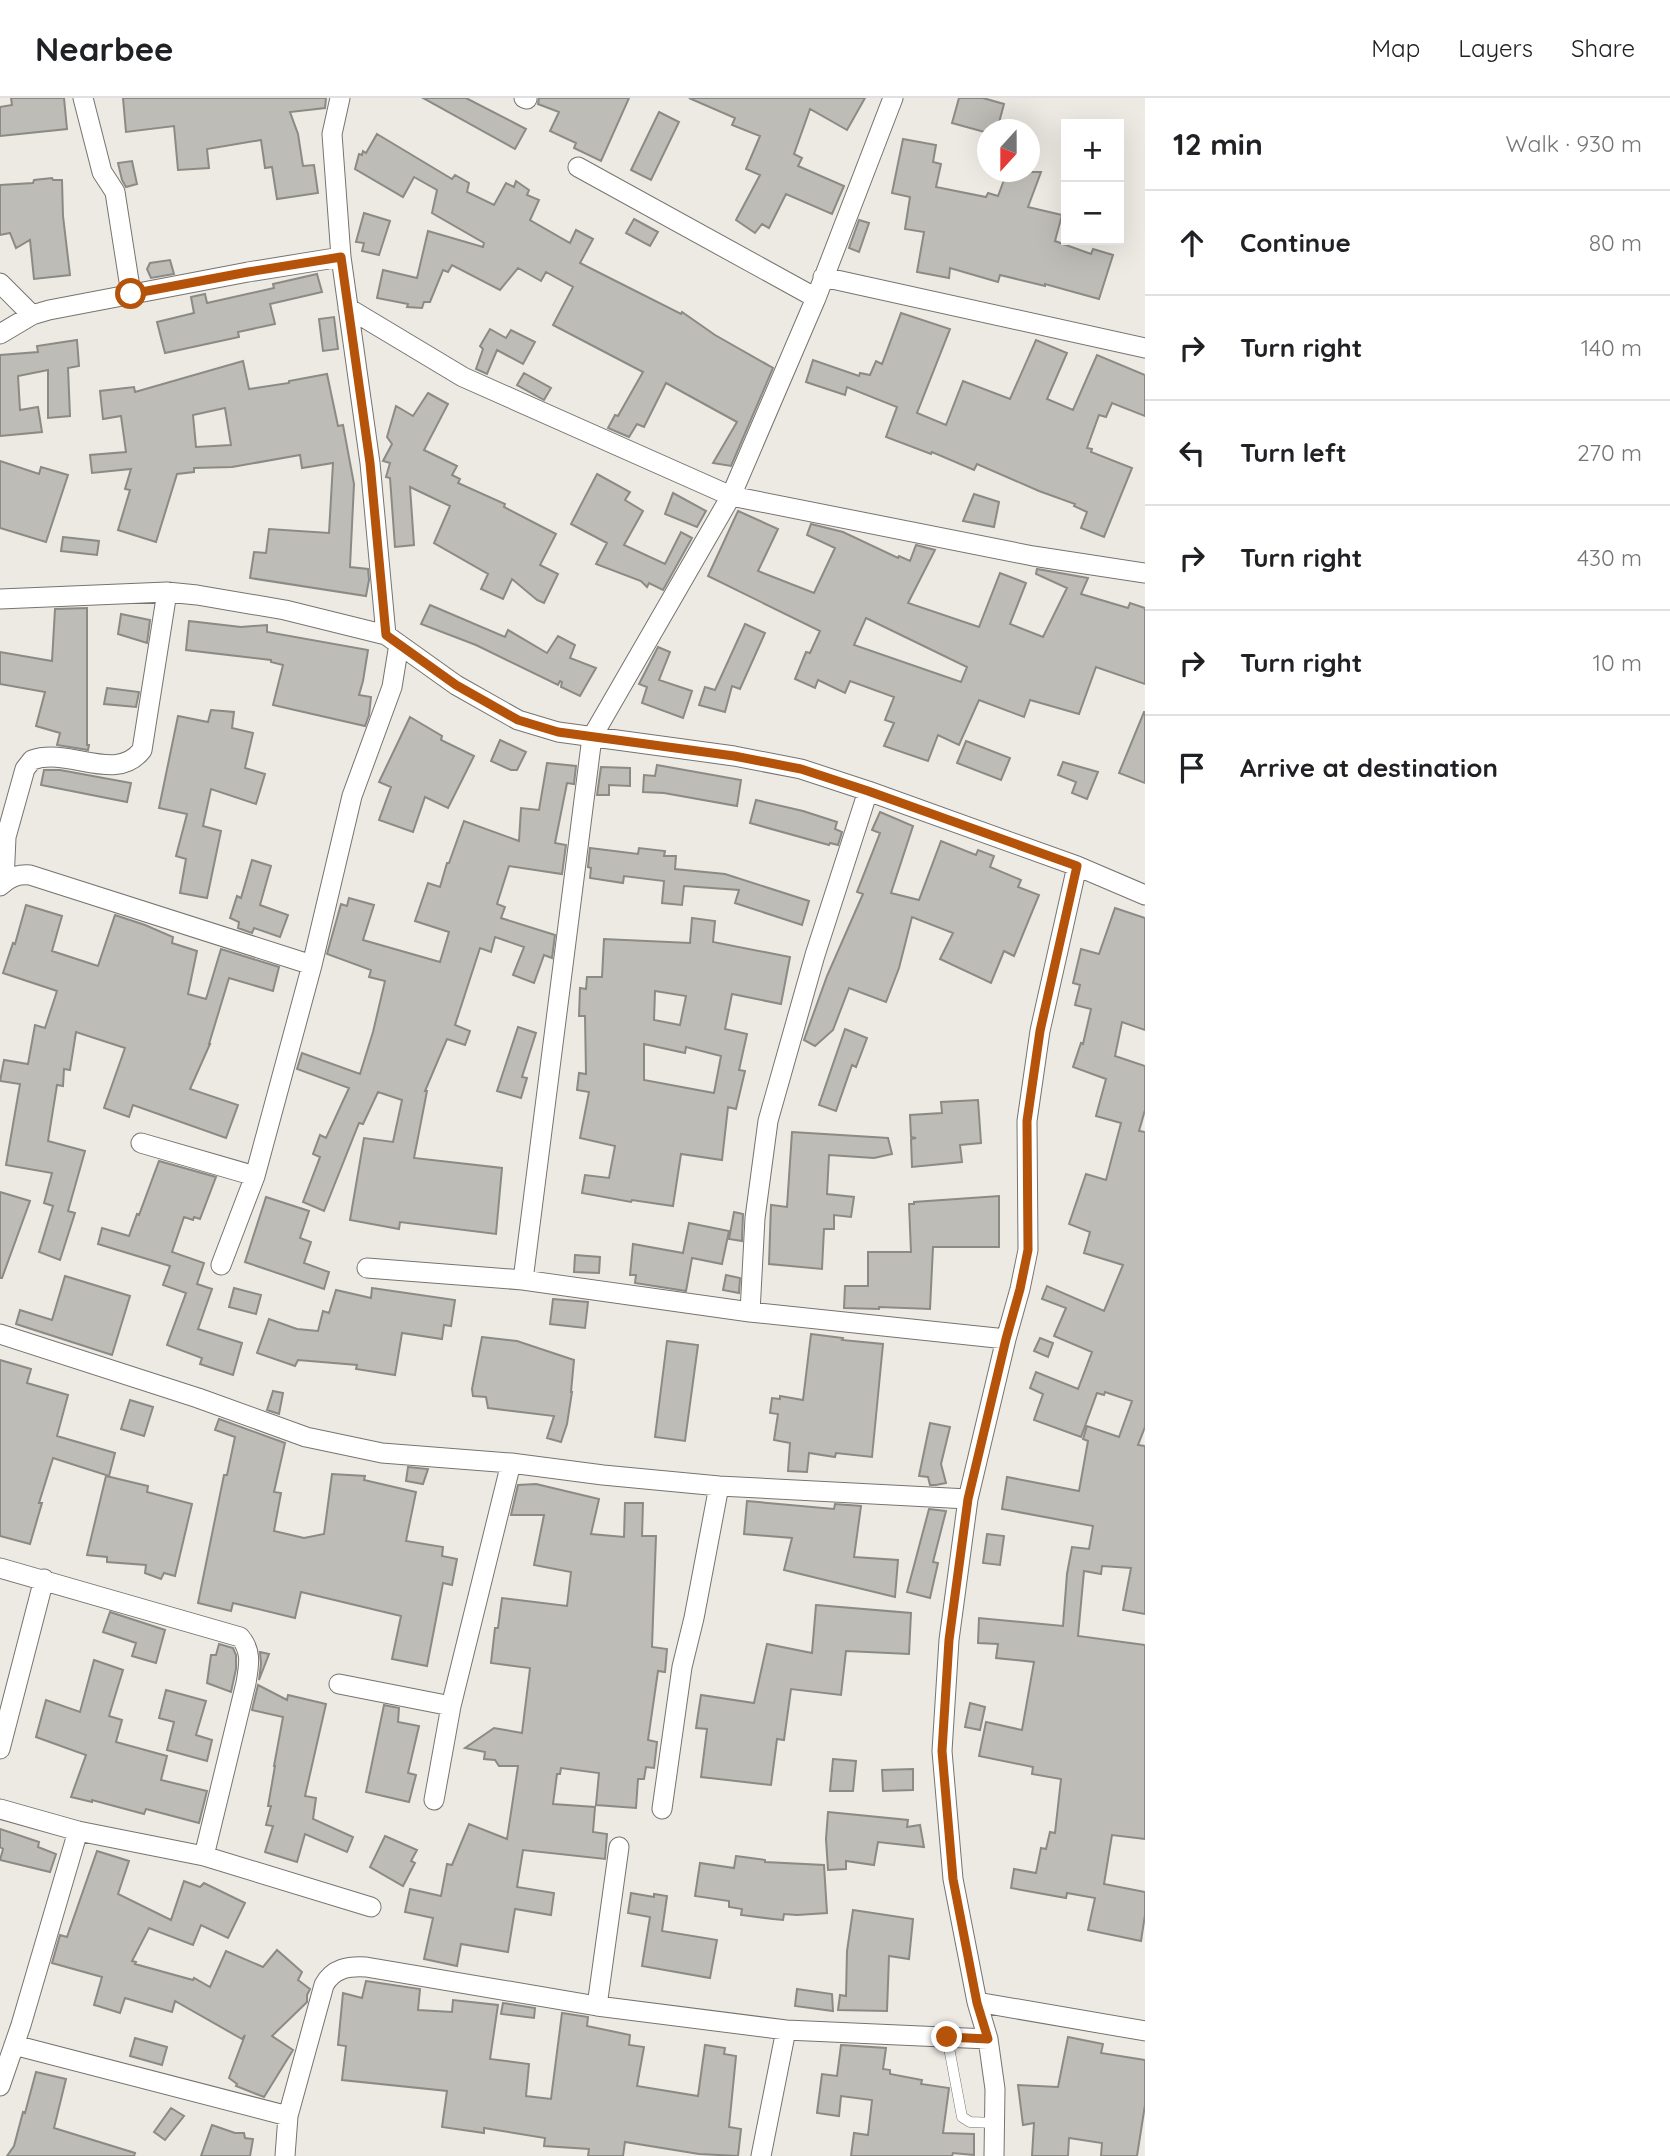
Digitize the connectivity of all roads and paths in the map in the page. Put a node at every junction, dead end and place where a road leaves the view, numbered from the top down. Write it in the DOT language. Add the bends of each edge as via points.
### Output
graph roads {
  1 [pos="83,98"];
  2 [pos="341,98"];
  3 [pos="893,98"];
  4 [pos="578,167"];
  5 [pos="341,257"];
  6 [pos="823,277"];
  7 [pos="0,283"];
  8 [pos="131,294"];
  9 [pos="816,298"];
  10 [pos="348,308"];
  11 [pos="32,315"];
  12 [pos="0,334"];
  13 [pos="1145,348"];
  14 [pos="732,496"];
  15 [pos="1145,573"];
  16 [pos="167,592"];
  17 [pos="0,599"];
  18 [pos="392,639"];
  19 [pos="592,737"];
  20 [pos="868,791"];
  21 [pos="1077,866"];
  22 [pos="2,884"];
  23 [pos="1145,895"];
  24 [pos="312,965"];
  25 [pos="141,1143"];
  26 [pos="255,1176"];
  27 [pos="222,1265"];
  28 [pos="368,1268"];
  29 [pos="523,1280"];
  30 [pos="750,1312"];
  31 [pos="0,1334"];
  32 [pos="1006,1339"];
  33 [pos="511,1463"];
  34 [pos="719,1486"];
  35 [pos="968,1499"];
  36 [pos="0,1569"];
  37 [pos="44,1580"];
  38 [pos="339,1684"];
  39 [pos="451,1706"];
  40 [pos="0,1748"];
  41 [pos="434,1800"];
  42 [pos="0,1809"];
  43 [pos="662,1809"];
  44 [pos="78,1830"];
  45 [pos="619,1847"];
  46 [pos="204,1856"];
  47 [pos="371,1907"];
  48 [pos="977,2003"];
  49 [pos="597,2006"];
  50 [pos="786,2030"];
  51 [pos="1145,2031"];
  52 [pos="947,2037"];
  53 [pos="988,2039"];
  54 [pos="14,2045"];
  55 [pos="0,2087"];
  56 [pos="288,2116"];
  57 [pos="995,2123"];
  58 [pos="285,2156"];
  59 [pos="761,2156"];
  60 [pos="994,2156"];
  1 -- 8 [label="street" via="102,172 115,192"];
  2 -- 5 [label="street" via="332,134"];
  3 -- 6 [label="street"];
  4 -- 9 [label="street"];
  5 -- 8 [label="street"];
  5 -- 10 [label="street"];
  6 -- 9 [label="street"];
  6 -- 13 [label="street"];
  7 -- 11 [label="street"];
  8 -- 11 [label="street"];
  9 -- 14 [label="street"];
  10 -- 14 [label="street" via="463,377"];
  10 -- 18 [label="street"];
  11 -- 12 [label="street"];
  14 -- 15 [label="street" via="1033,556"];
  14 -- 19 [label="street"];
  16 -- 17 [label="street"];
  16 -- 18 [label="street" via="285,610"];
  16 -- 22 [label="street" via="142,750 134,760 118,766 53,756 32,760 25,769 6,836"];
  18 -- 19 [label="street" via="456,685 518,720"];
  18 -- 24 [label="street" via="392,687 352,796"];
  19 -- 20 [label="street" via="801,769"];
  19 -- 29 [label="street"];
  20 -- 21 [label="street"];
  20 -- 30 [label="street" via="768,1121 755,1218"];
  21 -- 23 [label="street"];
  21 -- 32 [label="street" via="1040,1031 1027,1121 1028,1250"];
  22 -- 24 [label="street" via="21,874 30,875"];
  24 -- 26 [label="street"];
  25 -- 26 [label="street"];
  26 -- 27 [label="street"];
  28 -- 29 [label="street"];
  29 -- 30 [label="street"];
  30 -- 32 [label="street"];
  31 -- 33 [label="street" via="306,1437 382,1453"];
  32 -- 35 [label="street"];
  33 -- 34 [label="street"];
  33 -- 39 [label="street"];
  34 -- 35 [label="street"];
  34 -- 43 [label="street" via="682,1667"];
  35 -- 48 [label="street" via="949,1640 942,1751 953,1879"];
  36 -- 37 [label="street"];
  37 -- 40 [label="street"];
  37 -- 46 [label="street" via="240,1637 247,1645 246,1683"];
  38 -- 39 [label="street"];
  39 -- 41 [label="street"];
  42 -- 44 [label="street"];
  44 -- 46 [label="street"];
  44 -- 54 [label="street"];
  45 -- 49 [label="street"];
  46 -- 47 [label="street"];
  48 -- 51 [label="street"];
  48 -- 53 [label="street"];
  49 -- 50 [label="street"];
  49 -- 56 [label="street" via="366,1967 342,1969 324,1985"];
  50 -- 52 [label="street"];
  50 -- 59 [label="street"];
  52 -- 53 [label="street"];
  52 -- 57 [label="lane" via="962,2117"];
  53 -- 57 [label="street"];
  54 -- 55 [label="street"];
  54 -- 56 [label="street"];
  56 -- 58 [label="street"];
  57 -- 60 [label="street"];
}
